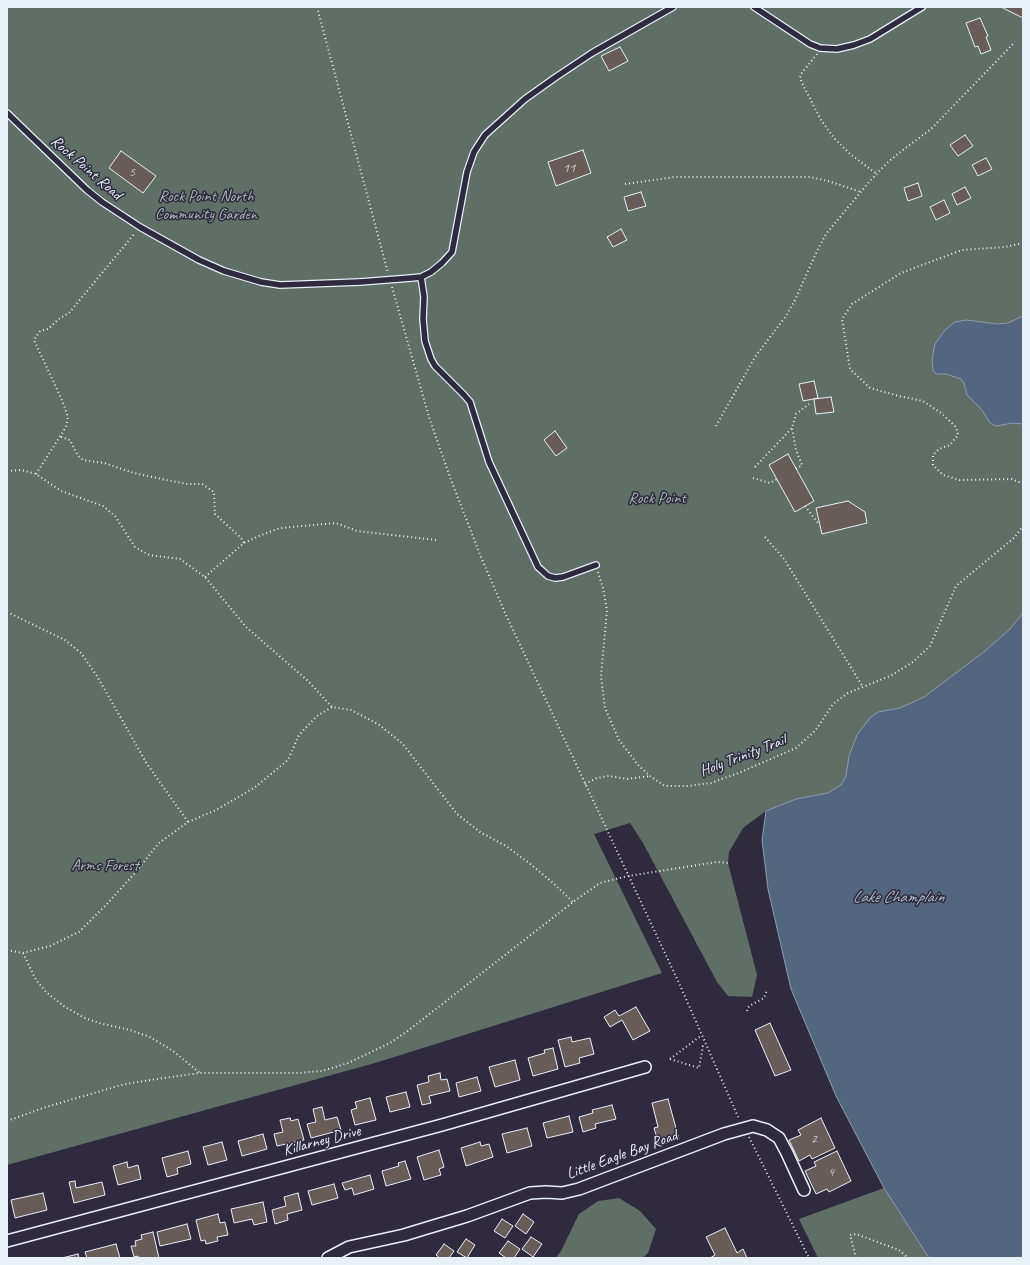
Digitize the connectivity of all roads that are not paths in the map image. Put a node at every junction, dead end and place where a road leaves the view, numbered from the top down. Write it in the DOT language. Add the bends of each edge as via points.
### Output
graph roads {
  1 [pos="673,7"];
  2 [pos="754,7"];
  3 [pos="922,7"];
  4 [pos="7,113"];
  5 [pos="421,277"];
  6 [pos="596,565"];
  7 [pos="644,1067"];
  8 [pos="804,1190"];
  9 [pos="7,1241"];
  10 [pos="328,1258"];
  1 -- 5 [label="lane" via="592,53 556,77 525,99 485,135 474,152 467,172 452,252 431,272"];
  2 -- 3 [label="lane" via="798,37 820,48 837,49 854,46 870,39"];
  4 -- 5 [label="lane, Rock Point Road, bridge" via="87,190 116,212 199,260 224,271 280,285"];
  5 -- 6 [label="lane" via="425,341 431,359 470,402 489,462 538,567 548,576 555,578"];
  7 -- 9 [label="street, Killarney Drive" via="427,1129"];
  8 -- 10 [label="street, Little Eagle Bay Road" via="779,1138 768,1130 753,1126 724,1134 579,1189 562,1193 530,1193 474,1214 404,1235 349,1247"];
}
